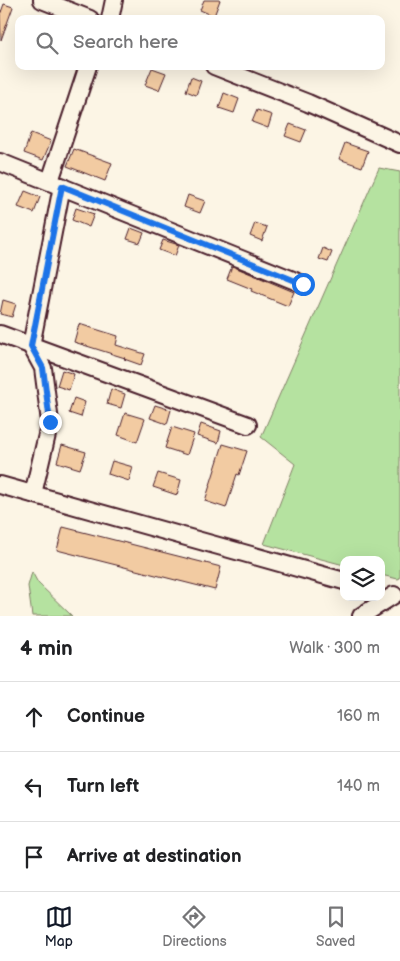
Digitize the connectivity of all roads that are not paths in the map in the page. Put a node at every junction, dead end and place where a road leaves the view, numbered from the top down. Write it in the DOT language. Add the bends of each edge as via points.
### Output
graph roads {
  1 [pos="42,0"];
  2 [pos="114,0"];
  3 [pos="80,15"];
  4 [pos="111,15"];
  5 [pos="87,70"];
  6 [pos="224,70"];
  7 [pos="400,144"];
  8 [pos="0,162"];
  9 [pos="56,184"];
  10 [pos="303,284"];
  11 [pos="0,334"];
  12 [pos="31,346"];
  13 [pos="248,425"];
  14 [pos="0,485"];
  15 [pos="33,494"];
  16 [pos="340,580"];
  17 [pos="392,592"];
  18 [pos="360,616"];
  1 -- 3 [label="street"];
  2 -- 4 [label="street"];
  5 -- 9 [label="street"];
  6 -- 7 [label="street"];
  8 -- 9 [label="street"];
  9 -- 10 [label="street"];
  9 -- 12 [label="street"];
  11 -- 12 [label="street"];
  12 -- 13 [label="street"];
  12 -- 15 [label="street" via="43,368 50,422"];
  14 -- 15 [label="street"];
  15 -- 16 [label="street"];
  17 -- 18 [label="street"];
}
